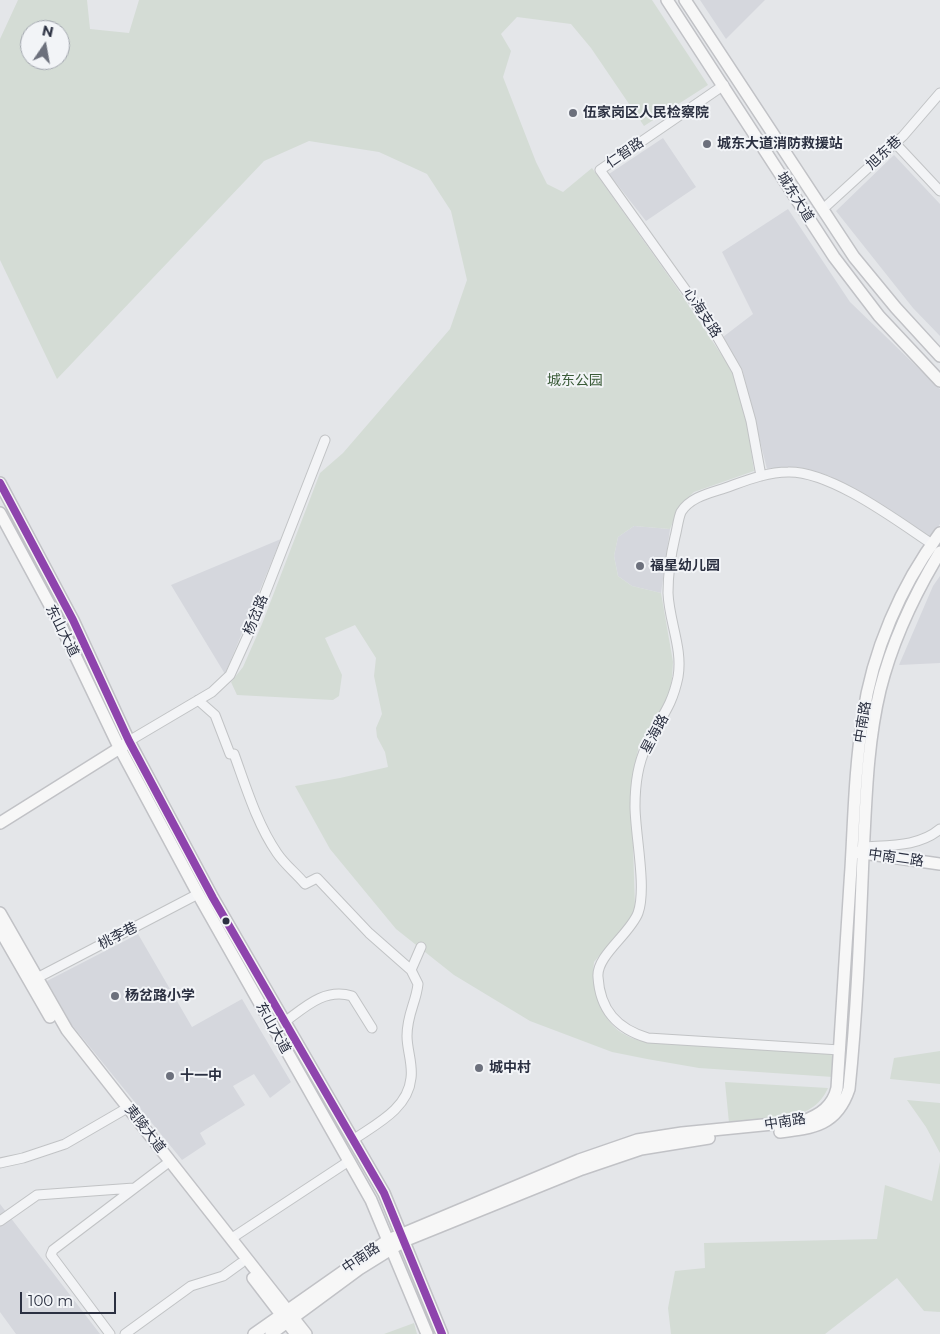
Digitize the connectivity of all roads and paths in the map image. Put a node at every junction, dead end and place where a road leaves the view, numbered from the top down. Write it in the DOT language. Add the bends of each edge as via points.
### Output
graph roads {
  1 [pos="668,0"];
  2 [pos="685,0"];
  3 [pos="724,85"];
  4 [pos="940,93"];
  5 [pos="895,143"];
  6 [pos="600,170"];
  7 [pos="940,191"];
  8 [pos="823,209"];
  9 [pos="940,356"];
  10 [pos="940,381"];
  11 [pos="325,440"];
  12 [pos="760,476"];
  13 [pos="0,483"];
  14 [pos="0,513"];
  15 [pos="940,533"];
  16 [pos="936,548"];
  17 [pos="198,700"];
  18 [pos="122,745"];
  19 [pos="0,815"];
  20 [pos="0,823"];
  21 [pos="940,829"];
  22 [pos="858,849"];
  23 [pos="940,858"];
  24 [pos="940,864"];
  25 [pos="198,894"];
  26 [pos="0,913"];
  27 [pos="0,930"];
  28 [pos="421,947"];
  29 [pos="411,970"];
  30 [pos="37,978"];
  31 [pos="286,1021"];
  32 [pos="372,1028"];
  33 [pos="840,1050"];
  34 [pos="122,1112"];
  35 [pos="353,1140"];
  36 [pos="348,1160"];
  37 [pos="0,1163"];
  38 [pos="165,1166"];
  39 [pos="134,1188"];
  40 [pos="0,1221"];
  41 [pos="402,1237"];
  42 [pos="232,1238"];
  43 [pos="390,1244"];
  44 [pos="241,1263"];
  45 [pos="288,1316"];
  46 [pos="110,1334"];
  47 [pos="125,1334"];
  48 [pos="254,1334"];
  49 [pos="271,1334"];
  50 [pos="296,1334"];
  51 [pos="306,1334"];
  52 [pos="426,1334"];
  53 [pos="442,1334"];
  1 -- 3 [label="main road, 城东大道"];
  2 -- 8 [label="main road, 城东大道"];
  3 -- 6 [label="street, 仁智路"];
  3 -- 10 [label="main road, 城东大道" via="843,270 879,316"];
  4 -- 5 [label="street, 旭东巷"];
  5 -- 7 [label="street"];
  5 -- 8 [label="street, 旭东巷"];
  6 -- 12 [label="street, 心海支路" via="710,324 737,371 751,421"];
  8 -- 9 [label="main road, 城东大道" via="874,282"];
  11 -- 17 [label="street, 杨岔路" via="230,675"];
  12 -- 16 [label="street, 星海路" via="789,472 827,480 888,515"];
  12 -- 33 [label="street, 星海路" via="697,497 682,512 674,543 668,593 679,670 674,698 645,747 635,805 641,898 633,924 602,962 597,974 599,990 614,1020 628,1031 648,1038"];
  13 -- 18 [label="main road, 东山大道" via="74,620"];
  14 -- 18 [label="main road, 东山大道"];
  15 -- 16 [label="main road, 中南路"];
  16 -- 22 [label="main road, 中南路" via="898,634 880,688"];
  17 -- 18 [label="street, 杨岔路"];
  17 -- 29 [label="street" via="215,715 276,852 305,884 317,878 369,933"];
  18 -- 19 [label="main road, 杨岔路"];
  18 -- 20 [label="main road, 杨岔路"];
  18 -- 25 [label="main road, 东山大道"];
  18 -- 31 [label="main road, 东山大道"];
  21 -- 22 [label="street" via="934,835 912,843"];
  22 -- 23 [label="main road, 中南二路"];
  22 -- 24 [label="main road, 中南二路"];
  22 -- 33 [label="main road, 中南路"];
  22 -- 41 [label="main road, 中南路" via="850,1089 838,1113 814,1127 684,1141 641,1149"];
  25 -- 30 [label="street, 桃李巷"];
  25 -- 36 [label="main road, 东山大道"];
  26 -- 30 [label="main road, 夷陵大道"];
  27 -- 34 [label="main road, 夷陵大道" via="60,1034"];
  28 -- 29 [label="street"];
  29 -- 35 [label="street" via="418,984 409,1012 409,1090 391,1114"];
  30 -- 42 [label="main road, 夷陵大道" via="67,1030"];
  31 -- 32 [label="street" via="323,996 344,994 352,996"];
  31 -- 35 [label="main road, 东山大道"];
  33 -- 41 [label="main road, 中南路" via="835,1095 828,1107 813,1118 786,1124 637,1140 579,1160"];
  34 -- 37 [label="street" via="65,1144"];
  34 -- 38 [label="main road, 夷陵大道"];
  35 -- 41 [label="main road, 东山大道" via="384,1193"];
  36 -- 42 [label="street"];
  36 -- 43 [label="main road, 东山大道" via="371,1200"];
  38 -- 39 [label="street"];
  38 -- 44 [label="main road, 夷陵大道"];
  39 -- 40 [label="street" via="37,1195"];
  39 -- 46 [label="street" via="51,1254"];
  41 -- 43 [label="main road, 中南路"];
  41 -- 53 [label="main road, 东山大道"];
  42 -- 45 [label="main road, 夷陵大道"];
  43 -- 45 [label="main road, 中南路"];
  43 -- 52 [label="main road, 东山大道"];
  44 -- 45 [label="main road, 夷陵大道"];
  44 -- 47 [label="street" via="223,1276 190,1286"];
  45 -- 48 [label="main road, 中南路"];
  45 -- 49 [label="main road, 中南路"];
  45 -- 50 [label="main road, 夷陵大道"];
  45 -- 51 [label="main road, 夷陵大道"];
}
